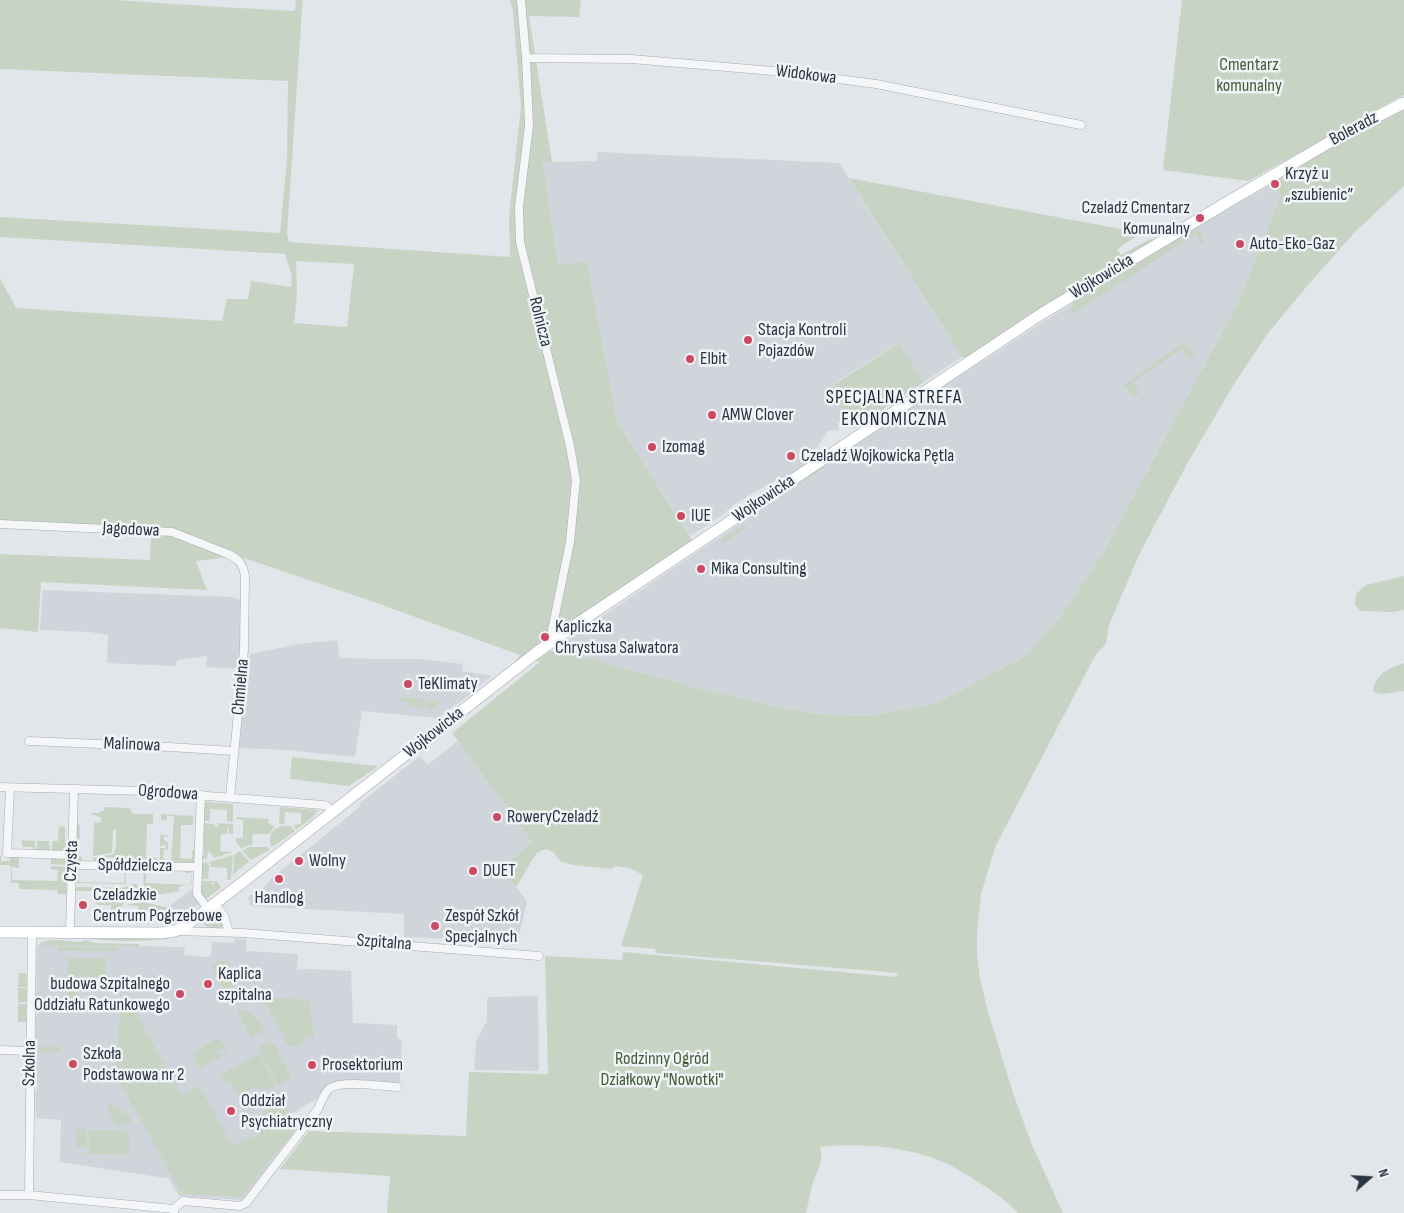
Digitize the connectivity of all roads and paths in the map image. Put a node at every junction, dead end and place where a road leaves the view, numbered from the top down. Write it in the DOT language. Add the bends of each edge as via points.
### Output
graph roads {
  1 [pos="521,0"];
  2 [pos="526,58"];
  3 [pos="1404,103"];
  4 [pos="1081,125"];
  5 [pos="1305,156"];
  6 [pos="0,524"];
  7 [pos="245,576"];
  8 [pos="555,639"];
  9 [pos="29,741"];
  10 [pos="234,751"];
  11 [pos="0,787"];
  12 [pos="10,788"];
  13 [pos="74,789"];
  14 [pos="201,795"];
  15 [pos="230,797"];
  16 [pos="333,812"];
  17 [pos="72,855"];
  18 [pos="71,865"];
  19 [pos="198,867"];
  20 [pos="212,907"];
  21 [pos="196,919"];
  22 [pos="175,931"];
  23 [pos="0,932"];
  24 [pos="32,932"];
  25 [pos="70,932"];
  26 [pos="207,932"];
  27 [pos="229,932"];
  28 [pos="539,956"];
  29 [pos="0,1050"];
  30 [pos="30,1051"];
  31 [pos="397,1087"];
  32 [pos="0,1195"];
  33 [pos="30,1195"];
  34 [pos="174,1211"];
  1 -- 2 [label="street, Rolnicza"];
  2 -- 4 [label="street, Widokowa" via="631,59 784,72 876,84"];
  2 -- 8 [label="street, Rolnicza" via="529,125 519,207 520,242 576,480 570,542 552,630"];
  3 -- 5 [label="street, Boleradz"];
  5 -- 8 [label="street, Wojkowicka" via="1038,316"];
  6 -- 7 [label="street, Jagodowa" via="172,532 236,558 244,568"];
  7 -- 10 [label="street, Chmielna" via="244,650"];
  8 -- 16 [label="street, Wojkowicka"];
  9 -- 10 [label="street, Malinowa"];
  10 -- 15 [label="street, Chmielna"];
  11 -- 12 [label="street, Ogrodowa"];
  12 -- 13 [label="street, Ogrodowa"];
  12 -- 17 [label="street" via="7,853"];
  13 -- 14 [label="street, Ogrodowa"];
  13 -- 17 [label="street, Czysta"];
  14 -- 15 [label="street, Ogrodowa"];
  14 -- 19 [label="street, Spółdzielcza"];
  15 -- 16 [label="street, Ogrodowa" via="323,805"];
  16 -- 20 [label="street, Wojkowicka"];
  17 -- 18 [label="street, Czysta"];
  18 -- 19 [label="street, Spółdzielcza"];
  18 -- 25 [label="street, Czysta"];
  19 -- 20 [label="street, Spółdzielcza" via="197,894"];
  20 -- 21 [label="street, Wojkowicka"];
  20 -- 27 [label="street" via="224,916"];
  21 -- 22 [label="street, Wojkowicka"];
  21 -- 26 [label="street"];
  22 -- 25 [label="street, Szpitalna"];
  22 -- 26 [label="street, Szpitalna"];
  23 -- 24 [label="street, Szpitalna"];
  24 -- 25 [label="street, Szpitalna"];
  24 -- 30 [label="street, Szkolna"];
  26 -- 27 [label="street, Szpitalna"];
  27 -- 28 [label="street, Szpitalna"];
  29 -- 30 [label="street"];
  30 -- 33 [label="street, Szkolna"];
  31 -- 34 [label="street" via="343,1084 330,1088 318,1109 246,1204 183,1201"];
  32 -- 33 [label="street"];
  33 -- 34 [label="street"];
}
